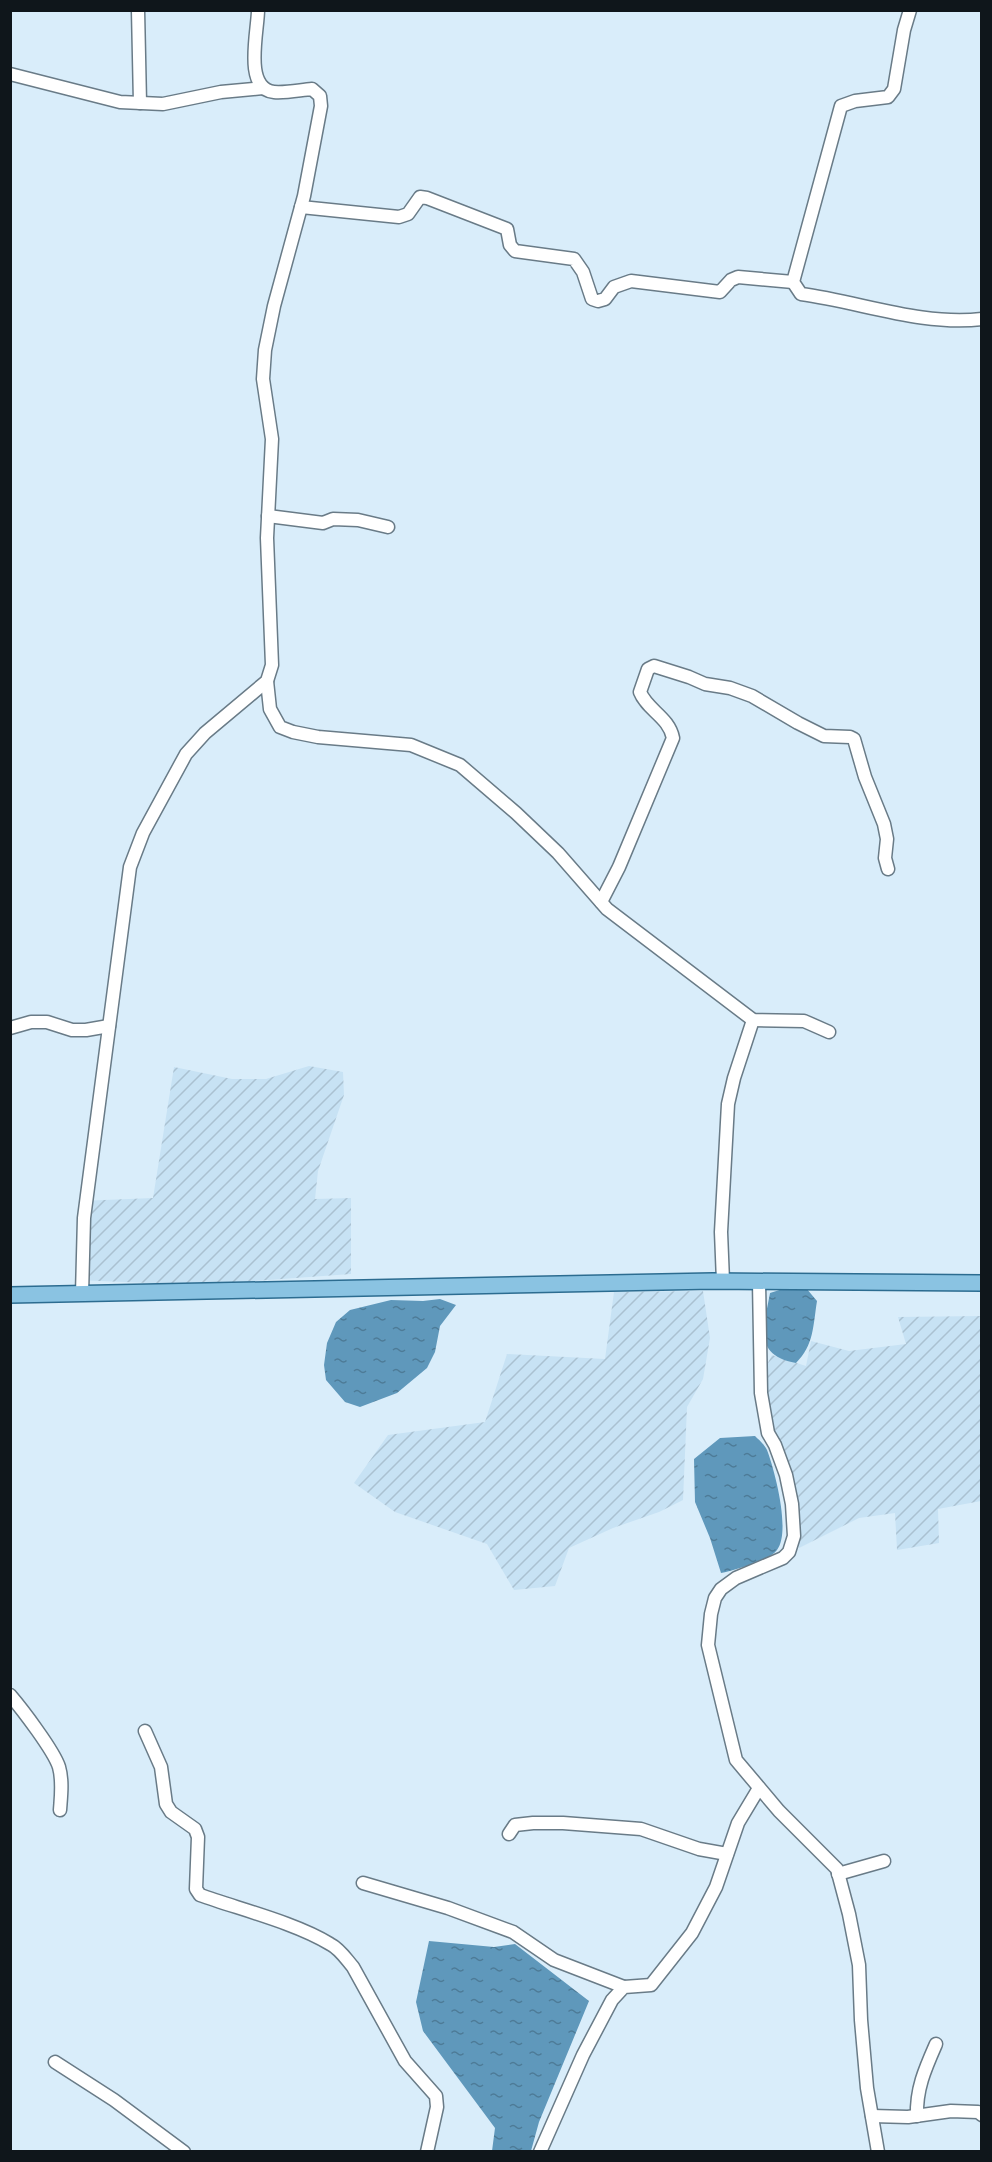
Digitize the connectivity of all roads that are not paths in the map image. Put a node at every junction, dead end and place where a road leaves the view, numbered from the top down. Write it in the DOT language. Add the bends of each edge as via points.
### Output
graph roads {
  1 [pos="138,10"];
  2 [pos="258,10"];
  3 [pos="910,10"];
  4 [pos="10,74"];
  5 [pos="263,88"];
  6 [pos="140,103"];
  7 [pos="301,207"];
  8 [pos="793,282"];
  9 [pos="981,319"];
  10 [pos="268,516"];
  11 [pos="388,527"];
  12 [pos="267,681"];
  13 [pos="888,869"];
  14 [pos="601,902"];
  15 [pos="753,1020"];
  16 [pos="109,1026"];
  17 [pos="10,1028"];
  18 [pos="829,1032"];
  19 [pos="723,1281"];
  20 [pos="759,1281"];
  21 [pos="981,1283"];
  22 [pos="82,1294"];
  23 [pos="10,1295"];
  24 [pos="10,1695"];
  25 [pos="145,1731"];
  26 [pos="759,1788"];
  27 [pos="60,1810"];
  28 [pos="509,1834"];
  29 [pos="727,1854"];
  30 [pos="884,1861"];
  31 [pos="838,1874"];
  32 [pos="363,1883"];
  33 [pos="624,1987"];
  34 [pos="936,2044"];
  35 [pos="56,2062"];
  36 [pos="981,2115"];
  37 [pos="872,2116"];
  38 [pos="917,2116"];
  39 [pos="184,2151"];
  40 [pos="427,2151"];
  41 [pos="540,2151"];
  42 [pos="878,2151"];
  1 -- 6 [label="street"];
  2 -- 5 [label="street" via="254,65 255,77"];
  3 -- 8 [label="street" via="894,89 888,97 841,105"];
  4 -- 6 [label="street" via="120,102"];
  5 -- 6 [label="street" via="163,104"];
  5 -- 7 [label="street" via="272,92 312,89 320,96"];
  7 -- 8 [label="street" via="399,217 408,214 420,197 427,198 507,228 515,251 574,259 591,298 598,301 605,299 614,287 631,280 720,292 738,277"];
  7 -- 10 [label="street" via="265,350 263,379 272,439"];
  8 -- 9 [label="street" via="801,294 934,319"];
  10 -- 11 [label="street" via="323,523 333,519 358,520"];
  10 -- 12 [label="street" via="272,665"];
  12 -- 14 [label="street" via="270,708 279,727 318,737 411,745 460,765 558,853"];
  12 -- 16 [label="street" via="194,744 143,833 130,867"];
  13 -- 14 [label="street" via="884,824 854,739 824,736 752,696 654,666 648,669 640,692 672,730 673,738"];
  14 -- 15 [label="street"];
  15 -- 18 [label="street" via="804,1022"];
  15 -- 19 [label="street" via="728,1104 721,1232"];
  16 -- 17 [label="street" via="72,1030 47,1022 31,1022"];
  16 -- 22 [label="street" via="84,1218"];
  19 -- 20 [label="main road"];
  19 -- 22 [label="main road"];
  20 -- 21 [label="main road"];
  20 -- 26 [label="street" via="761,1393 768,1433 786,1475 794,1536 783,1558 736,1578 721,1589 711,1614 708,1645 736,1760"];
  22 -- 23 [label="main road"];
  24 -- 27 [label="street" via="58,1765 62,1782"];
  25 -- 40 [label="street" via="161,1767 166,1804 195,1829 198,1837 196,1889 200,1895 289,1925 331,1944 344,1955 405,2061 436,2096"];
  26 -- 29 [label="street" via="738,1822"];
  26 -- 31 [label="street"];
  28 -- 29 [label="street" via="515,1825 533,1823 641,1828 699,1849"];
  29 -- 33 [label="street" via="716,1887 692,1933 651,1985"];
  30 -- 31 [label="street"];
  31 -- 37 [label="street" via="859,1965"];
  32 -- 33 [label="street" via="513,1932 554,1960"];
  33 -- 41 [label="street" via="612,2000 583,2055"];
  34 -- 38 [label="street" via="922,2074 916,2098"];
  35 -- 39 [label="street"];
  36 -- 38 [label="street" via="951,2111"];
  37 -- 38 [label="street"];
  37 -- 42 [label="street"];
}
